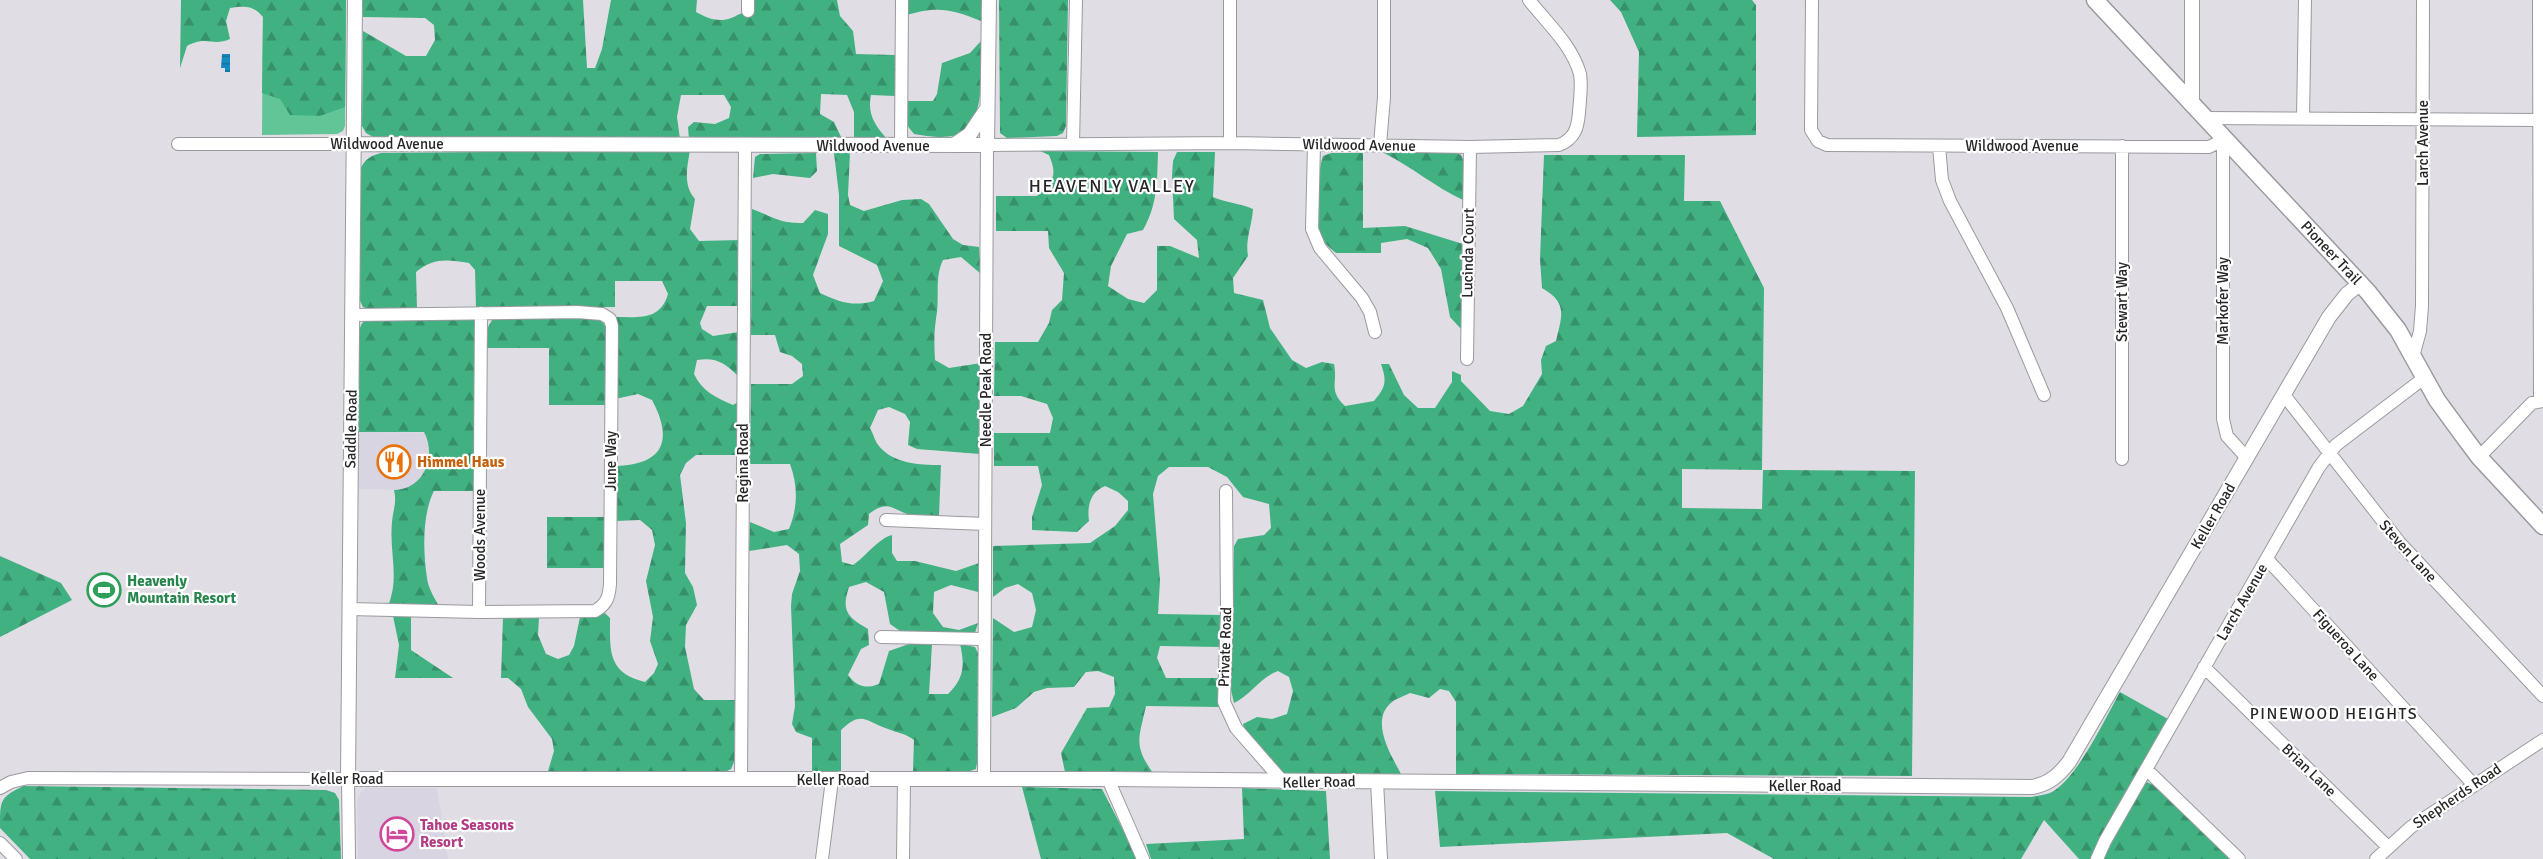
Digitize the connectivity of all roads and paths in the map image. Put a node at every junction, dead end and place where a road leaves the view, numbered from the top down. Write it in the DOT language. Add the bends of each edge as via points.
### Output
graph roads {
  1 [pos="355,0"];
  2 [pos="902,0"];
  3 [pos="989,0"];
  4 [pos="1076,0"];
  5 [pos="1230,0"];
  6 [pos="1384,0"];
  7 [pos="1529,0"];
  8 [pos="1812,0"];
  9 [pos="2095,0"];
  10 [pos="2192,0"];
  11 [pos="2305,0"];
  12 [pos="2423,0"];
  13 [pos="2539,0"];
  14 [pos="987,105"];
  15 [pos="2192,105"];
  16 [pos="2205,118"];
  17 [pos="2303,118"];
  18 [pos="2423,119"];
  19 [pos="2541,120"];
  20 [pos="2223,136"];
  21 [pos="1230,143"];
  22 [pos="178,144"];
  23 [pos="354,144"];
  24 [pos="1073,144"];
  25 [pos="954,145"];
  26 [pos="987,145"];
  27 [pos="1314,145"];
  28 [pos="1380,145"];
  29 [pos="745,146"];
  30 [pos="901,146"];
  31 [pos="1939,146"];
  32 [pos="2122,146"];
  33 [pos="1470,147"];
  34 [pos="2361,283"];
  35 [pos="482,313"];
  36 [pos="352,315"];
  37 [pos="1375,332"];
  38 [pos="2413,357"];
  39 [pos="1467,359"];
  40 [pos="2424,378"];
  41 [pos="2044,395"];
  42 [pos="2284,395"];
  43 [pos="2542,401"];
  44 [pos="2328,453"];
  45 [pos="2479,457"];
  46 [pos="2247,458"];
  47 [pos="2122,459"];
  48 [pos="1226,491"];
  49 [pos="886,520"];
  50 [pos="985,524"];
  51 [pos="2543,526"];
  52 [pos="2267,559"];
  53 [pos="349,609"];
  54 [pos="479,612"];
  55 [pos="881,637"];
  56 [pos="983,639"];
  57 [pos="2204,667"];
  58 [pos="2543,696"];
  59 [pos="2543,740"];
  60 [pos="2146,769"];
  61 [pos="348,779"];
  62 [pos="984,779"];
  63 [pos="1108,779"];
  64 [pos="741,780"];
  65 [pos="832,780"];
  66 [pos="904,780"];
  67 [pos="1377,781"];
  68 [pos="1284,783"];
  69 [pos="2473,784"];
  70 [pos="0,788"];
  71 [pos="0,843"];
  72 [pos="2388,847"];
  73 [pos="16,859"];
  74 [pos="349,859"];
  75 [pos="822,859"];
  76 [pos="903,859"];
  77 [pos="1143,859"];
  78 [pos="1381,859"];
  79 [pos="2097,859"];
  80 [pos="2239,859"];
  81 [pos="2376,859"];
  1 -- 23 [label="street, Saddle Road"];
  2 -- 30 [label="street"];
  3 -- 14 [label="street, Needle Peak Road"];
  4 -- 24 [label="street"];
  5 -- 21 [label="street"];
  6 -- 28 [label="street"];
  7 -- 33 [label="street, Wildwood Avenue" via="1574,58 1580,76 1574,134 1568,142 1540,147"];
  8 -- 31 [label="street, Wildwood Avenue" via="1809,113 1811,130 1818,141 1840,147"];
  9 -- 15 [label="main road, Pioneer Trail"];
  10 -- 15 [label="street"];
  11 -- 17 [label="street"];
  12 -- 18 [label="street, Larch Avenue"];
  13 -- 19 [label="street"];
  14 -- 25 [label="street" via="970,134"];
  14 -- 26 [label="street, Needle Peak Road"];
  15 -- 16 [label="main road, Pioneer Trail"];
  16 -- 17 [label="street"];
  16 -- 20 [label="main road, Pioneer Trail"];
  17 -- 18 [label="street"];
  18 -- 19 [label="street"];
  18 -- 38 [label="street, Larch Avenue" via="2422,306"];
  19 -- 43 [label="street"];
  20 -- 32 [label="street, Wildwood Avenue" via="2209,147"];
  20 -- 34 [label="main road, Pioneer Trail"];
  20 -- 46 [label="street, Markofer Way" via="2223,419 2227,436"];
  21 -- 24 [label="street, Wildwood Avenue"];
  21 -- 27 [label="street, Wildwood Avenue"];
  22 -- 23 [label="street, Wildwood Avenue"];
  23 -- 29 [label="street, Wildwood Avenue"];
  23 -- 36 [label="street, Saddle Road"];
  24 -- 26 [label="street, Wildwood Avenue"];
  25 -- 26 [label="street, Wildwood Avenue"];
  25 -- 30 [label="street, Wildwood Avenue"];
  26 -- 50 [label="street, Needle Peak Road"];
  27 -- 28 [label="street, Wildwood Avenue"];
  27 -- 37 [label="street" via="1312,229 1320,248 1362,298"];
  28 -- 33 [label="street, Wildwood Avenue"];
  29 -- 30 [label="street, Wildwood Avenue"];
  29 -- 64 [label="street, Regina Road"];
  31 -- 32 [label="street, Wildwood Avenue"];
  31 -- 41 [label="street" via="1942,180 1950,201 2007,308"];
  32 -- 47 [label="street, Stewart Way"];
  33 -- 39 [label="street, Lucinda Court"];
  34 -- 38 [label="main road, Pioneer Trail" via="2398,330"];
  34 -- 42 [label="street, Keller Road" via="2336,307"];
  35 -- 36 [label="street, June Way"];
  35 -- 54 [label="street, Woods Avenue"];
  35 -- 54 [label="street, June Way" via="577,312 602,314 610,319 610,584 609,597 595,611"];
  36 -- 53 [label="street, Saddle Road"];
  38 -- 40 [label="main road, Pioneer Trail"];
  40 -- 44 [label="street, Larch Avenue"];
  40 -- 45 [label="main road, Pioneer Trail"];
  42 -- 44 [label="street, Steven Lane"];
  42 -- 46 [label="street, Keller Road"];
  43 -- 45 [label="street" via="2532,403"];
  44 -- 52 [label="street, Larch Avenue"];
  44 -- 58 [label="street, Steven Lane" via="2400,543"];
  45 -- 51 [label="main road, Pioneer Trail"];
  46 -- 67 [label="street, Keller Road" via="2069,762 2045,784 1997,787"];
  48 -- 68 [label="street, Private Road" via="1224,702 1236,728"];
  49 -- 50 [label="street"];
  50 -- 56 [label="street, Needle Peak Road"];
  52 -- 57 [label="street, Larch Avenue"];
  52 -- 69 [label="street, Figueroa Lane"];
  53 -- 54 [label="street, June Way"];
  53 -- 61 [label="street, Saddle Road"];
  55 -- 56 [label="street"];
  56 -- 62 [label="street, Needle Peak Road"];
  57 -- 60 [label="street, Larch Avenue"];
  57 -- 72 [label="street, Brian Lane"];
  59 -- 69 [label="street, Shepherds Road"];
  60 -- 79 [label="street, Larch Avenue"];
  60 -- 80 [label="street"];
  61 -- 64 [label="street, Keller Road"];
  61 -- 70 [label="street, Keller Road" via="28,778"];
  61 -- 74 [label="street, Saddle Road"];
  62 -- 63 [label="street, Keller Road"];
  62 -- 66 [label="street, Keller Road"];
  63 -- 68 [label="street, Keller Road"];
  63 -- 77 [label="street"];
  64 -- 65 [label="street, Keller Road"];
  65 -- 66 [label="street, Keller Road"];
  65 -- 75 [label="street"];
  66 -- 76 [label="street"];
  67 -- 68 [label="street, Keller Road"];
  67 -- 78 [label="street"];
  69 -- 72 [label="street, Shepherds Road"];
  71 -- 73 [label="street"];
  72 -- 81 [label="street, Shepherds Road"];
}
